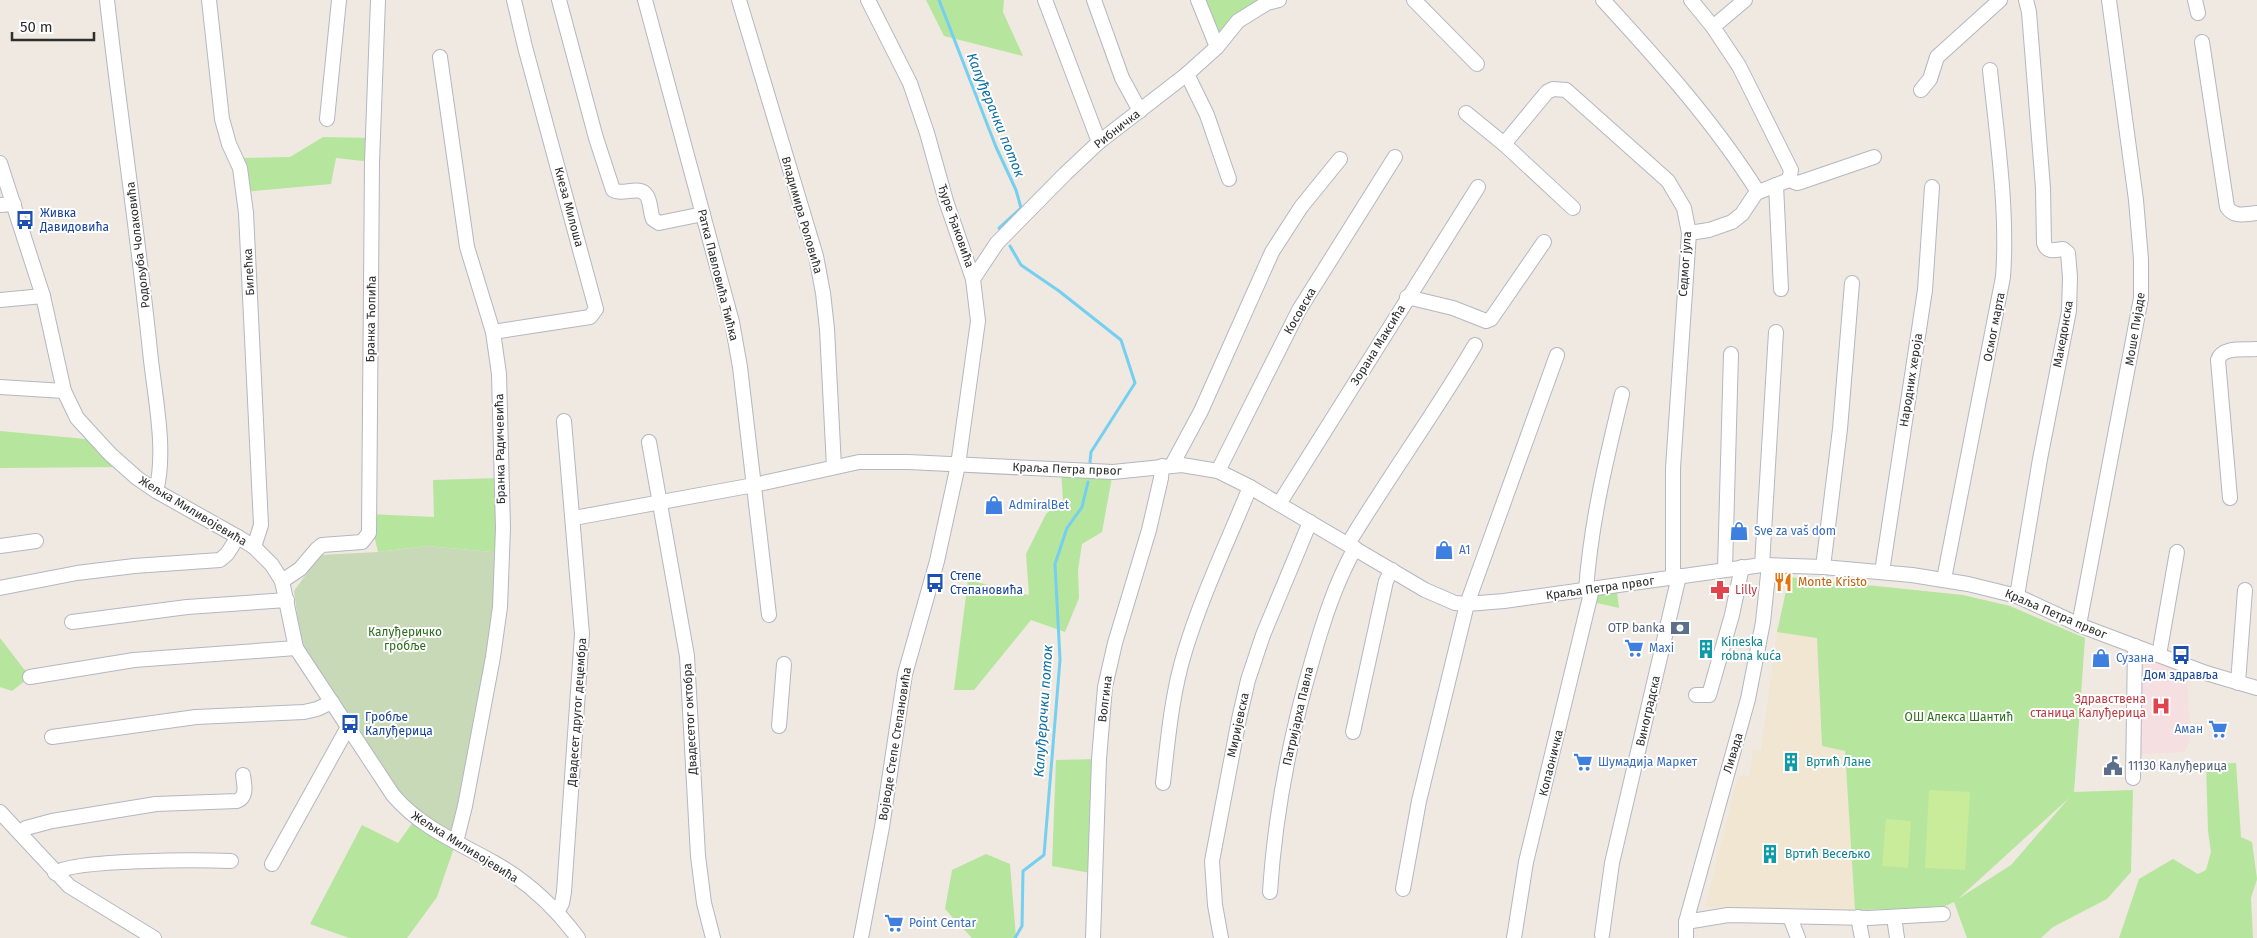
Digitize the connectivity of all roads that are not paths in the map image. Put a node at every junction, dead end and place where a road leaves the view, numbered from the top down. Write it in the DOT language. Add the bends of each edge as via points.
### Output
graph roads {
  1 [pos="107,0"];
  2 [pos="209,0"];
  3 [pos="339,0"];
  4 [pos="378,0"];
  5 [pos="514,0"];
  6 [pos="559,0"];
  7 [pos="645,0"];
  8 [pos="738,0"];
  9 [pos="868,0"];
  10 [pos="1045,0"];
  11 [pos="1094,0"];
  12 [pos="1198,0"];
  13 [pos="1279,0"];
  14 [pos="1414,0"];
  15 [pos="1603,0"];
  16 [pos="1691,0"];
  17 [pos="1745,0"];
  18 [pos="2000,0"];
  19 [pos="2026,0"];
  20 [pos="2109,0"];
  21 [pos="1713,27"];
  22 [pos="2202,42"];
  23 [pos="1217,47"];
  24 [pos="440,57"];
  25 [pos="1477,64"];
  26 [pos="1990,70"];
  27 [pos="1187,74"];
  28 [pos="1921,90"];
  29 [pos="1140,111"];
  30 [pos="1466,113"];
  31 [pos="327,119"];
  32 [pos="1099,142"];
  33 [pos="1504,144"];
  34 [pos="1395,157"];
  35 [pos="1874,157"];
  36 [pos="1340,160"];
  37 [pos="0,163"];
  38 [pos="1229,179"];
  39 [pos="1782,182"];
  40 [pos="1478,187"];
  41 [pos="1932,187"];
  42 [pos="1758,192"];
  43 [pos="7,205"];
  44 [pos="1573,208"];
  45 [pos="2257,212"];
  46 [pos="703,214"];
  47 [pos="1688,233"];
  48 [pos="1544,242"];
  49 [pos="973,279"];
  50 [pos="1852,283"];
  51 [pos="1781,289"];
  52 [pos="43,296"];
  53 [pos="1407,297"];
  54 [pos="0,300"];
  55 [pos="493,332"];
  56 [pos="1776,332"];
  57 [pos="1476,346"];
  58 [pos="2257,349"];
  59 [pos="1731,354"];
  60 [pos="1557,355"];
  61 [pos="0,387"];
  62 [pos="64,391"];
  63 [pos="1622,394"];
  64 [pos="564,421"];
  65 [pos="650,442"];
  66 [pos="958,465"];
  67 [pos="834,466"];
  68 [pos="1167,466"];
  69 [pos="1218,472"];
  70 [pos="754,485"];
  71 [pos="1250,487"];
  72 [pos="156,491"];
  73 [pos="2230,498"];
  74 [pos="660,501"];
  75 [pos="1279,504"];
  76 [pos="574,518"];
  77 [pos="1310,522"];
  78 [pos="238,537"];
  79 [pos="36,542"];
  80 [pos="0,546"];
  81 [pos="1352,546"];
  82 [pos="254,547"];
  83 [pos="2176,552"];
  84 [pos="1765,565"];
  85 [pos="1742,567"];
  86 [pos="1823,567"];
  87 [pos="1725,569"];
  88 [pos="1392,570"];
  89 [pos="1882,572"];
  90 [pos="1676,576"];
  91 [pos="1944,580"];
  92 [pos="282,581"];
  93 [pos="0,588"];
  94 [pos="1589,590"];
  95 [pos="2245,590"];
  96 [pos="2017,596"];
  97 [pos="287,600"];
  98 [pos="1467,604"];
  99 [pos="769,615"];
  100 [pos="72,622"];
  101 [pos="2079,624"];
  102 [pos="2135,646"];
  103 [pos="296,648"];
  104 [pos="2159,655"];
  105 [pos="784,664"];
  106 [pos="30,677"];
  107 [pos="2238,683"];
  108 [pos="2257,688"];
  109 [pos="1696,695"];
  110 [pos="332,702"];
  111 [pos="779,726"];
  112 [pos="348,727"];
  113 [pos="1353,732"];
  114 [pos="52,736"];
  115 [pos="243,774"];
  116 [pos="2133,778"];
  117 [pos="1163,783"];
  118 [pos="0,812"];
  119 [pos="20,833"];
  120 [pos="456,842"];
  121 [pos="231,861"];
  122 [pos="272,864"];
  123 [pos="55,873"];
  124 [pos="1403,889"];
  125 [pos="1270,892"];
  126 [pos="557,912"];
  127 [pos="1943,914"];
  128 [pos="1790,917"];
  129 [pos="1858,917"];
  130 [pos="1894,917"];
  131 [pos="1686,922"];
  132 [pos="1602,935"];
  133 [pos="154,938"];
  134 [pos="578,938"];
  135 [pos="712,938"];
  136 [pos="861,938"];
  137 [pos="1093,938"];
  138 [pos="1221,938"];
  139 [pos="1514,938"];
  140 [pos="1686,938"];
  141 [pos="1798,938"];
  142 [pos="1862,938"];
  143 [pos="1897,938"];
  1 -- 72 [label="street, Родољуба Чолаковића" via="159,439"];
  2 -- 82 [label="street, Билећка" via="222,119 240,168 246,213 261,525"];
  3 -- 31 [label="street"];
  4 -- 92 [label="street, Бранка Ћопића" via="372,162 369,532 362,542 322,545 300,569"];
  5 -- 55 [label="street, Кнеза Милоша" via="596,309 590,317"];
  6 -- 46 [label="street" via="613,190 620,193 644,192 656,222"];
  7 -- 46 [label="street, Ратка Павловића Ћићка"];
  8 -- 67 [label="street, Владимира Роловића" via="816,256 827,329"];
  9 -- 49 [label="street, Ђуре Ђаковића" via="910,83"];
  10 -- 32 [label="street"];
  11 -- 29 [label="street" via="1122,78"];
  12 -- 23 [label="street"];
  13 -- 23 [label="street, Рибничка" via="1267,3 1238,21"];
  14 -- 25 [label="street"];
  15 -- 42 [label="street" via="1702,111"];
  16 -- 21 [label="street"];
  17 -- 21 [label="street"];
  18 -- 28 [label="street" via="1937,57 1930,79"];
  19 -- 96 [label="street, Македонска" via="2043,188 2044,243 2046,248 2063,249 2068,253 2070,290 2069,311"];
  20 -- 101 [label="street, Моше Пијаде" via="2136,200 2141,298"];
  21 -- 39 [label="street" via="1739,66 1791,170"];
  22 -- 45 [label="street" via="2227,207 2240,215"];
  23 -- 27 [label="street, Рибничка"];
  24 -- 55 [label="street, Бранка Радичевића" via="468,247"];
  26 -- 91 [label="street, Осмог марта" via="2005,258"];
  27 -- 29 [label="street, Рибничка"];
  27 -- 38 [label="street" via="1207,115"];
  29 -- 32 [label="street, Рибничка"];
  30 -- 33 [label="street"];
  32 -- 49 [label="street, Рибничка" via="997,243"];
  33 -- 44 [label="street"];
  33 -- 47 [label="street, Седмог јула" via="1547,92 1566,90 1668,181 1684,208"];
  34 -- 69 [label="street, Косовска" via="1299,310"];
  35 -- 39 [label="street" via="1801,182"];
  36 -- 68 [label="street, Волгина" via="1301,207 1272,252 1201,411"];
  37 -- 43 [label="street, Жељка Миливојевића"];
  39 -- 42 [label="street"];
  39 -- 51 [label="street"];
  40 -- 53 [label="street, Зорана Максића"];
  41 -- 89 [label="street, Народних хероја" via="1925,290"];
  42 -- 47 [label="street" via="1732,222"];
  43 -- 52 [label="street, Жељка Миливојевића"];
  46 -- 70 [label="street, Ратка Павловића Ћићка" via="732,322"];
  47 -- 90 [label="street, Седмог јула" via="1674,468"];
  48 -- 53 [label="street" via="1491,319 1486,321 1453,308"];
  49 -- 66 [label="street, Ђуре Ђаковића" via="978,321"];
  50 -- 86 [label="street" via="1840,429"];
  52 -- 54 [label="street"];
  52 -- 62 [label="street, Жељка Миливојевића"];
  53 -- 75 [label="street, Зорана Максића"];
  55 -- 120 [label="street, Бранка Радичевића" via="499,374 503,528 501,599 493,657"];
  56 -- 84 [label="street, Ливада"];
  57 -- 81 [label="street, Патријарха Павла" via="1401,460"];
  58 -- 73 [label="street" via="2224,351 2218,360"];
  59 -- 87 [label="street"];
  60 -- 98 [label="street"];
  61 -- 62 [label="street"];
  62 -- 72 [label="street, Жељка Миливојевића" via="77,418 96,440"];
  63 -- 94 [label="street, Копаоничка" via="1598,493 1589,548"];
  64 -- 76 [label="street, Двадесет другог децембра"];
  65 -- 74 [label="street, Двадесетог октобра"];
  66 -- 67 [label="street, Краља Петра првог" via="886,461"];
  66 -- 68 [label="street, Краља Петра првог" via="1106,472"];
  66 -- 136 [label="street, Војводе Степе Степановића" via="937,561 905,674"];
  67 -- 70 [label="street, Краља Петра првог"];
  68 -- 69 [label="street, Краља Петра првог" via="1194,466"];
  68 -- 137 [label="street, Волгина" via="1114,643 1105,687 1099,760"];
  69 -- 71 [label="street, Краља Петра првог"];
  70 -- 74 [label="street, Краља Петра првог"];
  70 -- 99 [label="street, Ратка Павловића Ћићка"];
  71 -- 75 [label="street, Краља Петра првог"];
  71 -- 117 [label="street" via="1185,651 1171,712"];
  72 -- 78 [label="street, Жељка Миливојевића"];
  74 -- 76 [label="street, Краља Петра првог"];
  74 -- 135 [label="street, Двадесетог октобра" via="687,656 698,856"];
  75 -- 77 [label="street, Краља Петра првог"];
  76 -- 126 [label="street, Двадесет другог децембра" via="582,663 564,892"];
  77 -- 81 [label="street, Краља Петра првог"];
  77 -- 138 [label="street, Миријевска" via="1263,635 1239,719 1212,861"];
  78 -- 82 [label="street, Жељка Миливојевића"];
  78 -- 93 [label="street" via="220,560 106,570"];
  79 -- 80 [label="street"];
  81 -- 88 [label="street, Краља Петра првог"];
  81 -- 125 [label="street, Патријарха Павла" via="1331,599 1300,702 1278,809"];
  82 -- 92 [label="street, Жељка Миливојевића"];
  83 -- 104 [label="street"];
  84 -- 85 [label="street, Краља Петра првог"];
  84 -- 86 [label="street, Краља Петра првог"];
  84 -- 131 [label="street, Ливада" via="1763,622 1748,698"];
  85 -- 87 [label="street, Краља Петра првог"];
  85 -- 109 [label="street" via="1709,694"];
  86 -- 89 [label="street, Краља Петра првог"];
  87 -- 90 [label="street, Краља Петра првог"];
  88 -- 98 [label="street, Краља Петра првог" via="1441,598"];
  88 -- 113 [label="street" via="1386,581"];
  89 -- 91 [label="street, Краља Петра првог"];
  90 -- 94 [label="street, Краља Петра првог"];
  90 -- 132 [label="street, Виноградска" via="1612,863"];
  91 -- 96 [label="street, Краља Петра првог"];
  92 -- 97 [label="street, Жељка Миливојевића"];
  94 -- 98 [label="street, Краља Петра првог"];
  94 -- 139 [label="street, Копаоничка" via="1526,862"];
  95 -- 107 [label="street"];
  96 -- 101 [label="street, Краља Петра првог"];
  97 -- 100 [label="street"];
  97 -- 103 [label="street, Жељка Миливојевића"];
  98 -- 124 [label="street" via="1419,802"];
  101 -- 102 [label="street, Краља Петра првог"];
  102 -- 104 [label="street, Краља Петра првог"];
  102 -- 116 [label="street"];
  103 -- 106 [label="street" via="134,660"];
  103 -- 110 [label="street, Жељка Миливојевића"];
  104 -- 107 [label="street, Краља Петра првог"];
  105 -- 111 [label="street"];
  107 -- 108 [label="street, Краља Петра првог"];
  110 -- 112 [label="street, Жељка Миливојевића"];
  110 -- 114 [label="street" via="304,712 196,717"];
  112 -- 120 [label="street, Жељка Миливојевића" via="384,784 401,804 430,828"];
  112 -- 122 [label="street"];
  115 -- 119 [label="street" via="244,795 237,801 156,804 52,821 26,828"];
  118 -- 119 [label="street"];
  119 -- 123 [label="street"];
  120 -- 126 [label="street, Жељка Миливојевића" via="509,872"];
  121 -- 123 [label="street" via="91,865 68,867"];
  123 -- 133 [label="street" via="77,892"];
  126 -- 134 [label="street, Жељка Миливојевића"];
  127 -- 130 [label="street"];
  128 -- 129 [label="street"];
  128 -- 131 [label="street" via="1728,915"];
  128 -- 141 [label="street"];
  129 -- 130 [label="street"];
  129 -- 142 [label="street"];
  130 -- 143 [label="street"];
  131 -- 140 [label="street, Ливада"];
}
